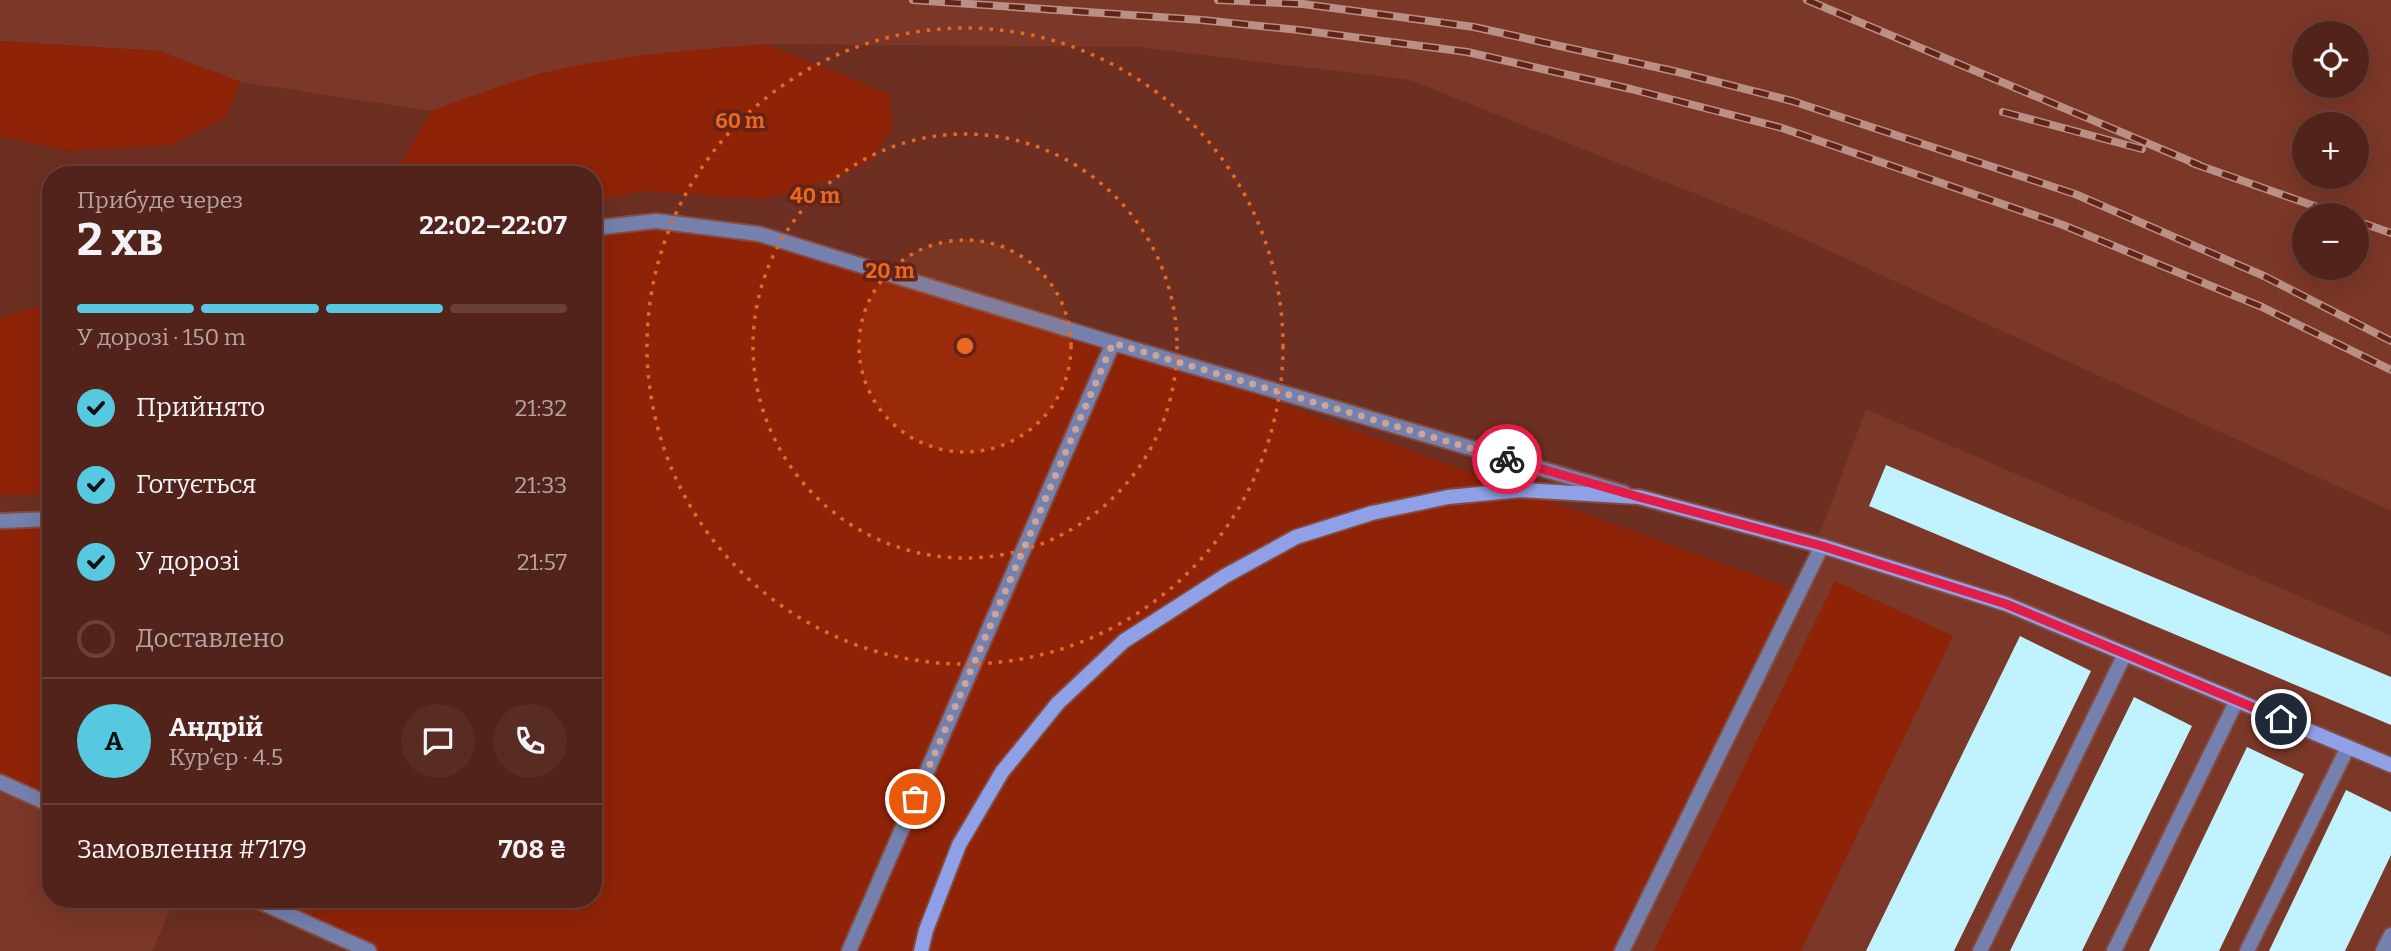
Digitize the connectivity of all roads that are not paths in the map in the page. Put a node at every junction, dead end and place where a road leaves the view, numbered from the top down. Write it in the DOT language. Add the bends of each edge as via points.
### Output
graph roads {
  1 [pos="602,227"];
  2 [pos="1113,343"];
  3 [pos="1639,497"];
  4 [pos="42,519"];
  5 [pos="0,521"];
  6 [pos="1822,546"];
  7 [pos="2125,654"];
  8 [pos="2237,700"];
  9 [pos="2348,747"];
  10 [pos="2391,765"];
  11 [pos="0,782"];
  12 [pos="42,802"];
  13 [pos="274,908"];
  14 [pos="2391,935"];
  15 [pos="369,951"];
  16 [pos="849,951"];
  17 [pos="921,951"];
  18 [pos="1622,951"];
  19 [pos="1980,951"];
  20 [pos="2114,951"];
  21 [pos="2247,951"];
  22 [pos="2383,951"];
  1 -- 2 [label="street" via="656,221 759,234"];
  2 -- 3 [label="street"];
  2 -- 16 [label="street"];
  3 -- 6 [label="street"];
  3 -- 17 [label="street" via="1522,490 1448,497 1372,513 1296,537 1225,576 1124,641 1050,713 1002,772 960,845"];
  4 -- 5 [label="street"];
  6 -- 7 [label="street" via="2006,604"];
  6 -- 18 [label="street"];
  7 -- 8 [label="street"];
  7 -- 19 [label="street"];
  8 -- 9 [label="street"];
  8 -- 20 [label="street"];
  9 -- 10 [label="street"];
  9 -- 21 [label="street"];
  11 -- 12 [label="street"];
  13 -- 15 [label="street"];
  14 -- 22 [label="street"];
}
